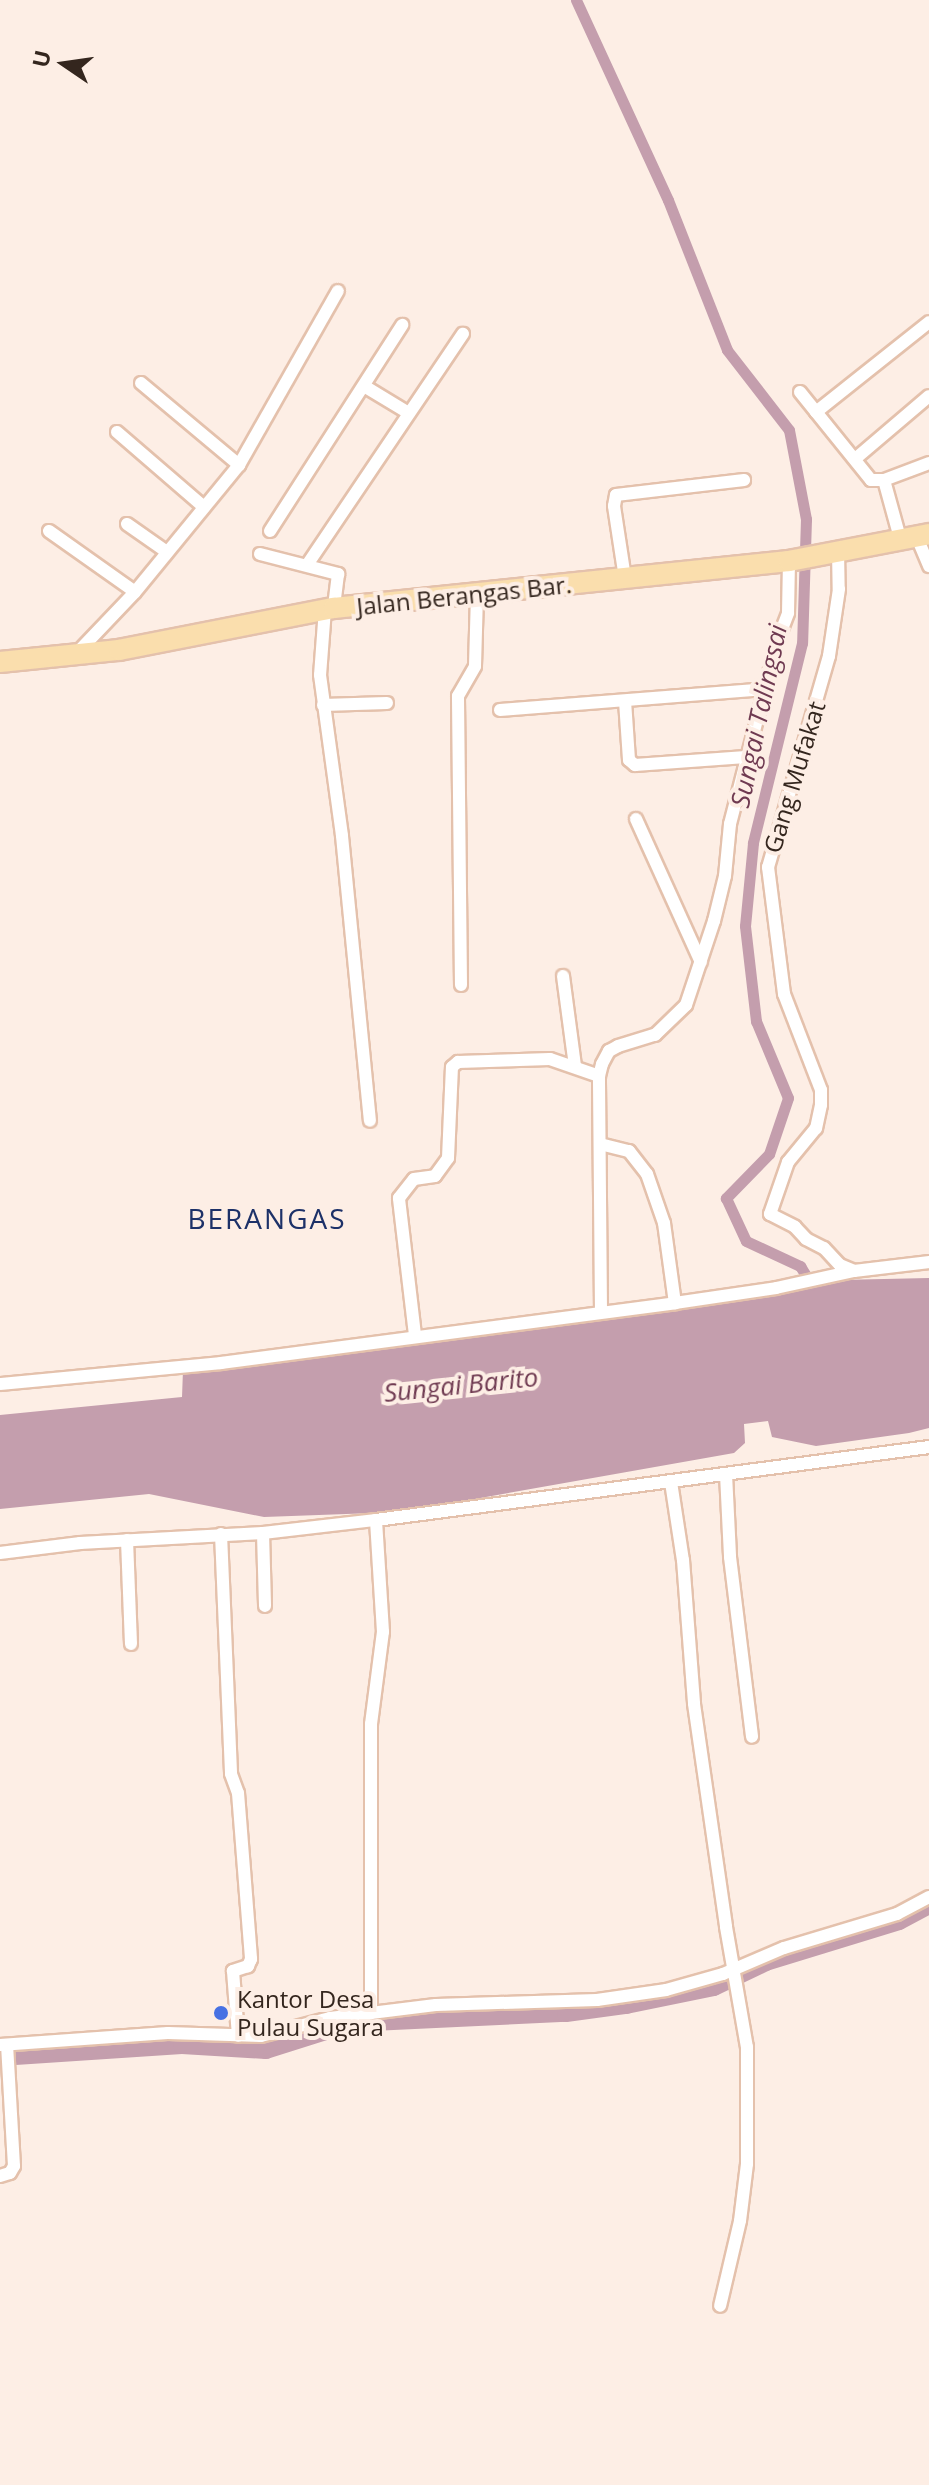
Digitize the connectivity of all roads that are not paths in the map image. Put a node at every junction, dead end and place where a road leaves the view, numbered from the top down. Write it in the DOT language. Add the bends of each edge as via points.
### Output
graph roads {
  1 [pos="338,291"];
  2 [pos="929,322"];
  3 [pos="402,325"];
  4 [pos="463,334"];
  5 [pos="141,383"];
  6 [pos="364,386"];
  7 [pos="800,392"];
  8 [pos="929,396"];
  9 [pos="407,412"];
  10 [pos="816,412"];
  11 [pos="117,432"];
  12 [pos="855,459"];
  13 [pos="929,463"];
  14 [pos="239,465"];
  15 [pos="744,480"];
  16 [pos="884,480"];
  17 [pos="204,507"];
  18 [pos="127,524"];
  19 [pos="49,531"];
  20 [pos="270,531"];
  21 [pos="915,535"];
  22 [pos="832,551"];
  23 [pos="167,552"];
  24 [pos="260,554"];
  25 [pos="794,560"];
  26 [pos="307,565"];
  27 [pos="929,566"];
  28 [pos="625,578"];
  29 [pos="135,592"];
  30 [pos="477,593"];
  31 [pos="330,608"];
  32 [pos="75,655"];
  33 [pos="0,662"];
  34 [pos="765,689"];
  35 [pos="625,701"];
  36 [pos="387,703"];
  37 [pos="323,705"];
  38 [pos="500,710"];
  39 [pos="746,757"];
  40 [pos="636,819"];
  41 [pos="701,962"];
  42 [pos="563,976"];
  43 [pos="461,985"];
  44 [pos="575,1066"];
  45 [pos="599,1076"];
  46 [pos="370,1121"];
  47 [pos="600,1144"];
  48 [pos="929,1262"];
  49 [pos="850,1272"];
  50 [pos="675,1303"];
  51 [pos="601,1311"];
  52 [pos="415,1335"];
  53 [pos="0,1384"];
  54 [pos="929,1447"];
  55 [pos="726,1474"];
  56 [pos="671,1482"];
  57 [pos="376,1520"];
  58 [pos="263,1533"];
  59 [pos="221,1534"];
  60 [pos="127,1540"];
  61 [pos="0,1553"];
  62 [pos="265,1606"];
  63 [pos="131,1644"];
  64 [pos="752,1737"];
  65 [pos="929,1897"];
  66 [pos="734,1977"];
  67 [pos="371,2013"];
  68 [pos="238,2036"];
  69 [pos="6,2052"];
  70 [pos="0,2176"];
  71 [pos="720,2306"];
  1 -- 14 [label="street"];
  2 -- 10 [label="street"];
  3 -- 6 [label="street"];
  4 -- 9 [label="street"];
  5 -- 14 [label="street"];
  6 -- 9 [label="street"];
  6 -- 20 [label="street"];
  7 -- 10 [label="street"];
  8 -- 12 [label="street"];
  9 -- 26 [label="street"];
  10 -- 12 [label="street"];
  11 -- 17 [label="street"];
  12 -- 16 [label="street" via="871,480"];
  13 -- 16 [label="street"];
  14 -- 17 [label="street"];
  15 -- 28 [label="street" via="616,495"];
  16 -- 21 [label="street"];
  17 -- 23 [label="street"];
  18 -- 23 [label="street"];
  19 -- 29 [label="street"];
  21 -- 22 [label="main road, Jalan Berangas Bar."];
  21 -- 27 [label="street"];
  22 -- 25 [label="main road, Jalan Berangas Bar."];
  22 -- 49 [label="street, Gang Mufakat" via="839,589 829,656 768,867 784,994 821,1090 821,1105 816,1128 788,1162 770,1214 824,1248"];
  23 -- 29 [label="street"];
  24 -- 26 [label="street"];
  25 -- 28 [label="main road, Jalan Berangas Bar."];
  25 -- 34 [label="street" via="790,601"];
  26 -- 31 [label="street" via="338,574"];
  28 -- 30 [label="main road, Jalan Berangas Bar."];
  29 -- 32 [label="street"];
  30 -- 31 [label="main road, Jalan Berangas Bar."];
  30 -- 43 [label="street" via="475,666 458,696"];
  31 -- 32 [label="main road, Jalan Berangas Bar."];
  31 -- 37 [label="street" via="320,675"];
  32 -- 33 [label="main road, Jalan Berangas Bar."];
  34 -- 35 [label="street"];
  34 -- 39 [label="street"];
  35 -- 38 [label="street"];
  35 -- 39 [label="street" via="629,760 635,765"];
  36 -- 37 [label="street"];
  37 -- 46 [label="street" via="342,836"];
  39 -- 41 [label="street" via="730,824 725,876"];
  40 -- 41 [label="street"];
  41 -- 45 [label="street" via="681,1013 655,1035 609,1051"];
  42 -- 44 [label="street"];
  44 -- 45 [label="street"];
  44 -- 52 [label="street" via="550,1059 458,1062 452,1067 448,1158 435,1176 414,1179 399,1198"];
  45 -- 47 [label="street"];
  47 -- 50 [label="street" via="629,1151 647,1174 664,1223"];
  47 -- 51 [label="street"];
  48 -- 49 [label="street"];
  49 -- 50 [label="street"];
  50 -- 51 [label="street"];
  51 -- 52 [label="street"];
  52 -- 53 [label="street" via="221,1363"];
  54 -- 55 [label="street"];
  55 -- 56 [label="street"];
  55 -- 64 [label="street" via="730,1557"];
  56 -- 57 [label="street"];
  56 -- 66 [label="street" via="694,1704"];
  57 -- 58 [label="street"];
  57 -- 67 [label="street" via="383,1632 371,1724"];
  58 -- 59 [label="street"];
  58 -- 62 [label="street"];
  59 -- 60 [label="street"];
  59 -- 68 [label="street" via="231,1774 238,1793 251,1959 248,1966 233,1971"];
  60 -- 61 [label="street"];
  60 -- 63 [label="street"];
  65 -- 66 [label="street" via="897,1914 784,1948"];
  66 -- 67 [label="street" via="597,2000 436,2005"];
  66 -- 71 [label="street" via="747,2047 749,2115 740,2221"];
  67 -- 68 [label="street" via="276,2034"];
  68 -- 69 [label="street" via="168,2033"];
  69 -- 70 [label="street" via="14,2166"];
}
